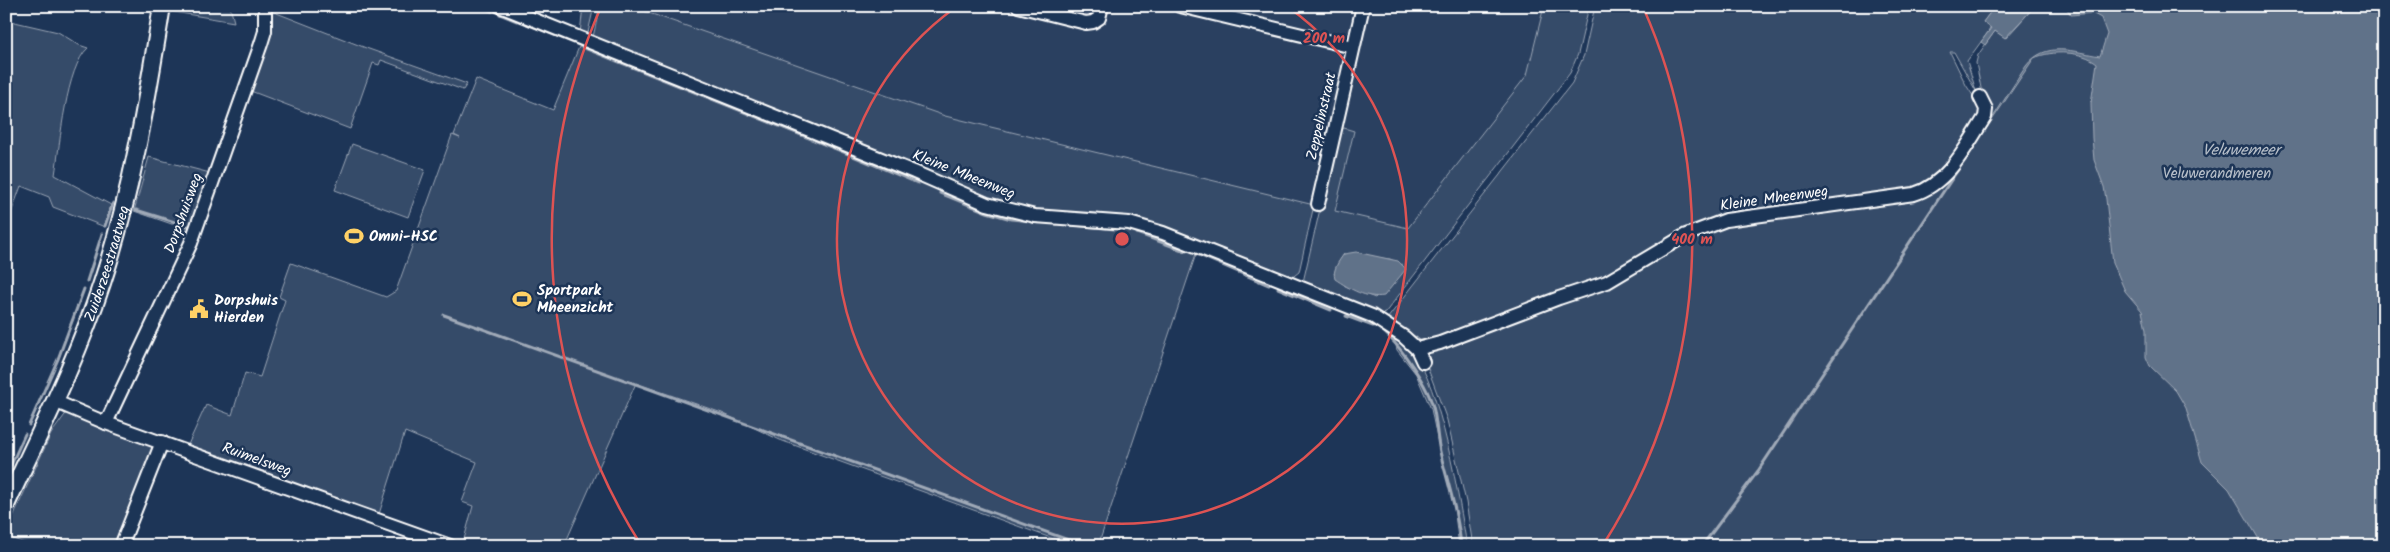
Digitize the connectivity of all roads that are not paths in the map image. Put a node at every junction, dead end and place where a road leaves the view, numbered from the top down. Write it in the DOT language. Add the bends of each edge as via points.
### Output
graph roads {
  1 [pos="162,6"];
  2 [pos="265,6"];
  3 [pos="500,6"];
  4 [pos="1018,6"];
  5 [pos="1102,6"];
  6 [pos="1180,6"];
  7 [pos="1363,6"];
  8 [pos="1353,47"];
  9 [pos="1980,97"];
  10 [pos="1318,204"];
  11 [pos="1416,349"];
  12 [pos="1423,362"];
  13 [pos="54,401"];
  14 [pos="106,423"];
  15 [pos="162,442"];
  16 [pos="6,506"];
  17 [pos="121,546"];
  18 [pos="450,546"];
  1 -- 13 [label="main road, Zuiderzeestraatweg" via="145,118 119,227 80,344"];
  2 -- 14 [label="street, Dorpshuisweg" via="265,32 191,243"];
  3 -- 11 [label="street, Kleine Mheenweg" via="987,204 1036,216 1129,223 1163,234 1372,316 1404,336"];
  4 -- 5 [label="street" via="1086,23 1099,18"];
  6 -- 8 [label="street"];
  7 -- 8 [label="street, Zeppelinstraat"];
  8 -- 10 [label="street, Zeppelinstraat"];
  9 -- 11 [label="street, Kleine Mheenweg" via="1986,109 1985,117 1948,171 1928,190 1709,225 1607,282"];
  11 -- 12 [label="street, Kleine Mheenweg"];
  13 -- 14 [label="street, Ruimelsweg"];
  13 -- 16 [label="main road, Zuiderzeestraatweg"];
  14 -- 15 [label="street, Ruimelsweg"];
  15 -- 17 [label="street"];
  15 -- 18 [label="street, Ruimelsweg"];
}
